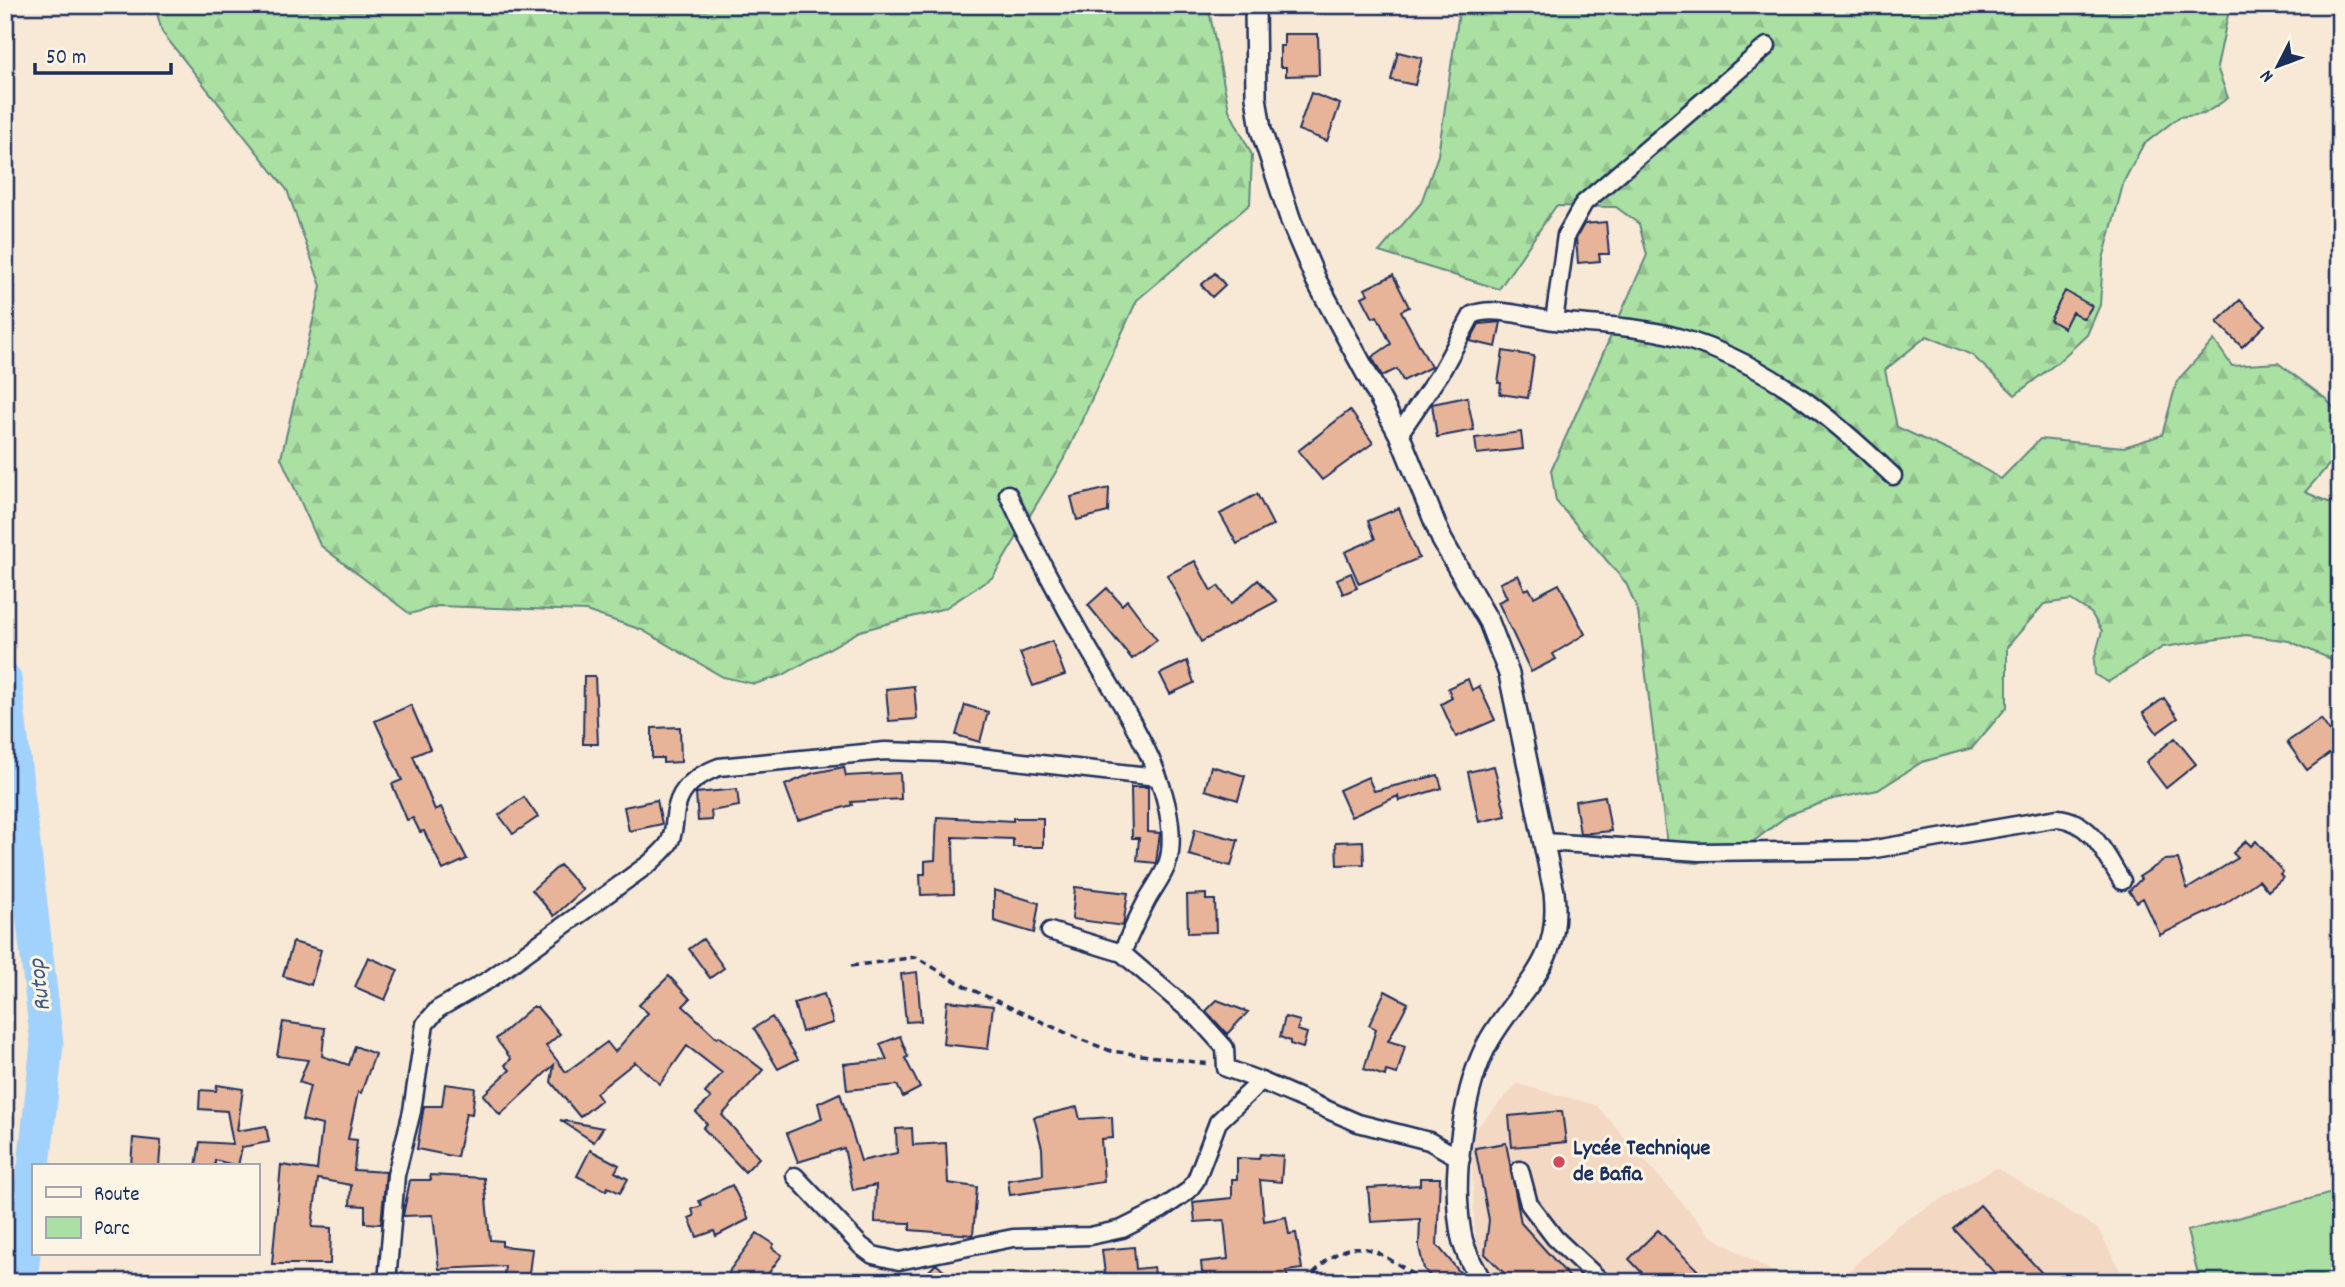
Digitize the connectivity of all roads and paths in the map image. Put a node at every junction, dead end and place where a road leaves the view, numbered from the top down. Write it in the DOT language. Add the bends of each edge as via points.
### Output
graph roads {
  1 [pos="1255,5"];
  2 [pos="1767,46"];
  3 [pos="1554,321"];
  4 [pos="1399,434"];
  5 [pos="1893,476"];
  6 [pos="1008,494"];
  7 [pos="1157,777"];
  8 [pos="1545,842"];
  9 [pos="2122,881"];
  10 [pos="1050,931"];
  11 [pos="1122,953"];
  12 [pos="851,966"];
  13 [pos="1226,1068"];
  14 [pos="1261,1081"];
  15 [pos="1461,1159"];
  16 [pos="1520,1170"];
  17 [pos="795,1175"];
  18 [pos="387,1282"];
  19 [pos="1305,1282"];
  20 [pos="1419,1282"];
  21 [pos="1482,1282"];
  22 [pos="1602,1282"];
  1 -- 4 [label="street" via="1256,97 1271,166 1317,280"];
  2 -- 3 [label="street" via="1584,202 1566,235"];
  3 -- 4 [label="street" via="1501,313 1472,316"];
  3 -- 5 [label="street" via="1679,337 1741,360 1786,384"];
  4 -- 8 [label="street" via="1442,540 1489,622 1505,661"];
  6 -- 7 [label="street" via="1056,590 1132,720"];
  7 -- 11 [label="street" via="1170,852"];
  7 -- 18 [label="street" via="944,753 885,751 705,772 682,793 668,844 650,863 490,979 438,1009 425,1024 412,1111 396,1175"];
  8 -- 9 [label="street" via="1699,852 1869,850 2058,818 2085,829"];
  8 -- 15 [label="street" via="1556,913 1553,943 1482,1052 1465,1105"];
  10 -- 11 [label="street"];
  11 -- 13 [label="street" via="1208,1029 1228,1052"];
  12 -- 13 [label="path" via="916,957 999,1003 1111,1051"];
  13 -- 14 [label="street"];
  14 -- 15 [label="street" via="1358,1123 1429,1141"];
  14 -- 17 [label="street" via="1218,1122 1188,1191 1142,1220 1090,1236 1013,1238 923,1258 883,1259 861,1246"];
  15 -- 21 [label="street" via="1460,1229"];
  16 -- 22 [label="street" via="1530,1204 1555,1238"];
  19 -- 20 [label="path" via="1338,1252 1355,1246 1373,1249"];
}
